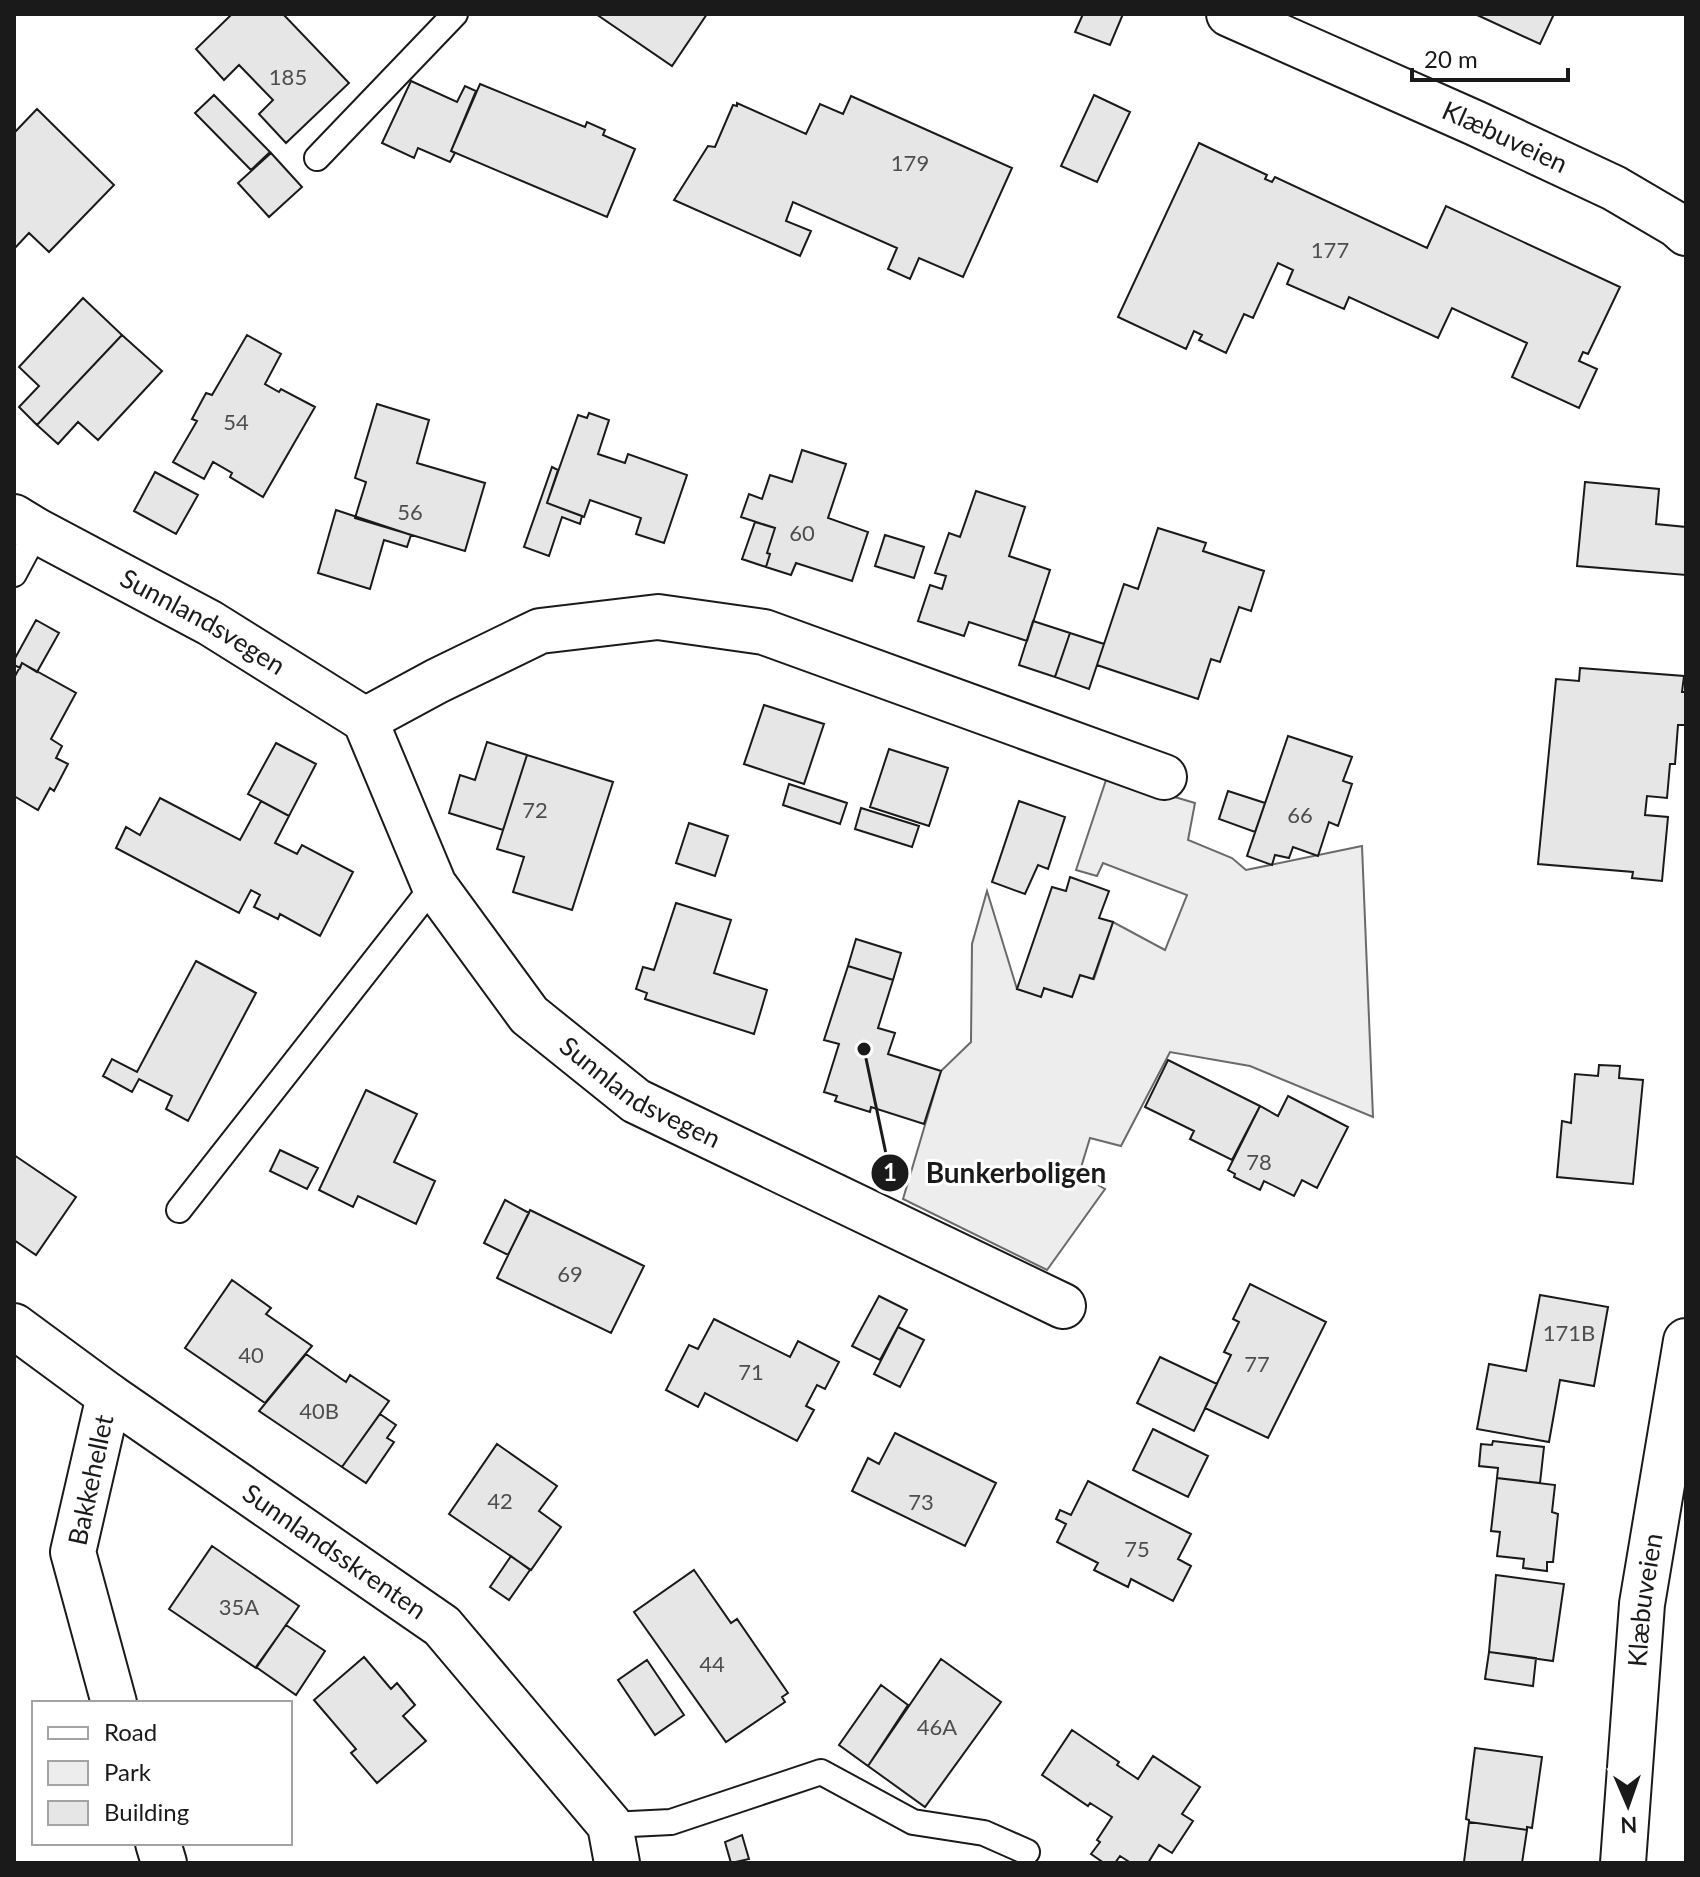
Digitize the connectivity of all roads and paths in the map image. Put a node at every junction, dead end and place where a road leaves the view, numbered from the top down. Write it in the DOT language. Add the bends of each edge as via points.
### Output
graph roads {
  1 [pos="455,14"];
  2 [pos="1229,14"];
  3 [pos="317,158"];
  4 [pos="1686,233"];
  5 [pos="25,524"];
  6 [pos="14,574"];
  7 [pos="365,720"];
  8 [pos="1164,777"];
  9 [pos="434,885"];
  10 [pos="179,1210"];
  11 [pos="1063,1306"];
  12 [pos="14,1326"];
  13 [pos="1686,1341"];
  14 [pos="109,1396"];
  15 [pos="113,1701"];
  16 [pos="614,1844"];
  17 [pos="1027,1852"];
  18 [pos="1623,1863"];
  1 -- 3 [label="lane"];
  2 -- 4 [label="street, Klæbuveien" via="1614,188"];
  5 -- 6 [label="lane, Sunnlandsvegen"];
  5 -- 7 [label="street, Sunnlandsvegen" via="210,623"];
  7 -- 8 [label="street" via="540,631 658,617 764,632"];
  7 -- 9 [label="street, Sunnlandsvegen"];
  9 -- 10 [label="lane"];
  9 -- 11 [label="street, Sunnlandsvegen" via="529,1015 636,1101"];
  12 -- 14 [label="street, Sunnlandsskrenten"];
  13 -- 18 [label="street, Klæbuveien" via="1642,1604"];
  14 -- 15 [label="street, Bakkehellet" via="73,1552"];
  14 -- 16 [label="street, Sunnlandsskrenten" via="442,1626"];
  16 -- 17 [label="lane, Sunnlandsskrenten" via="821,1772 913,1822 984,1833"];
}
